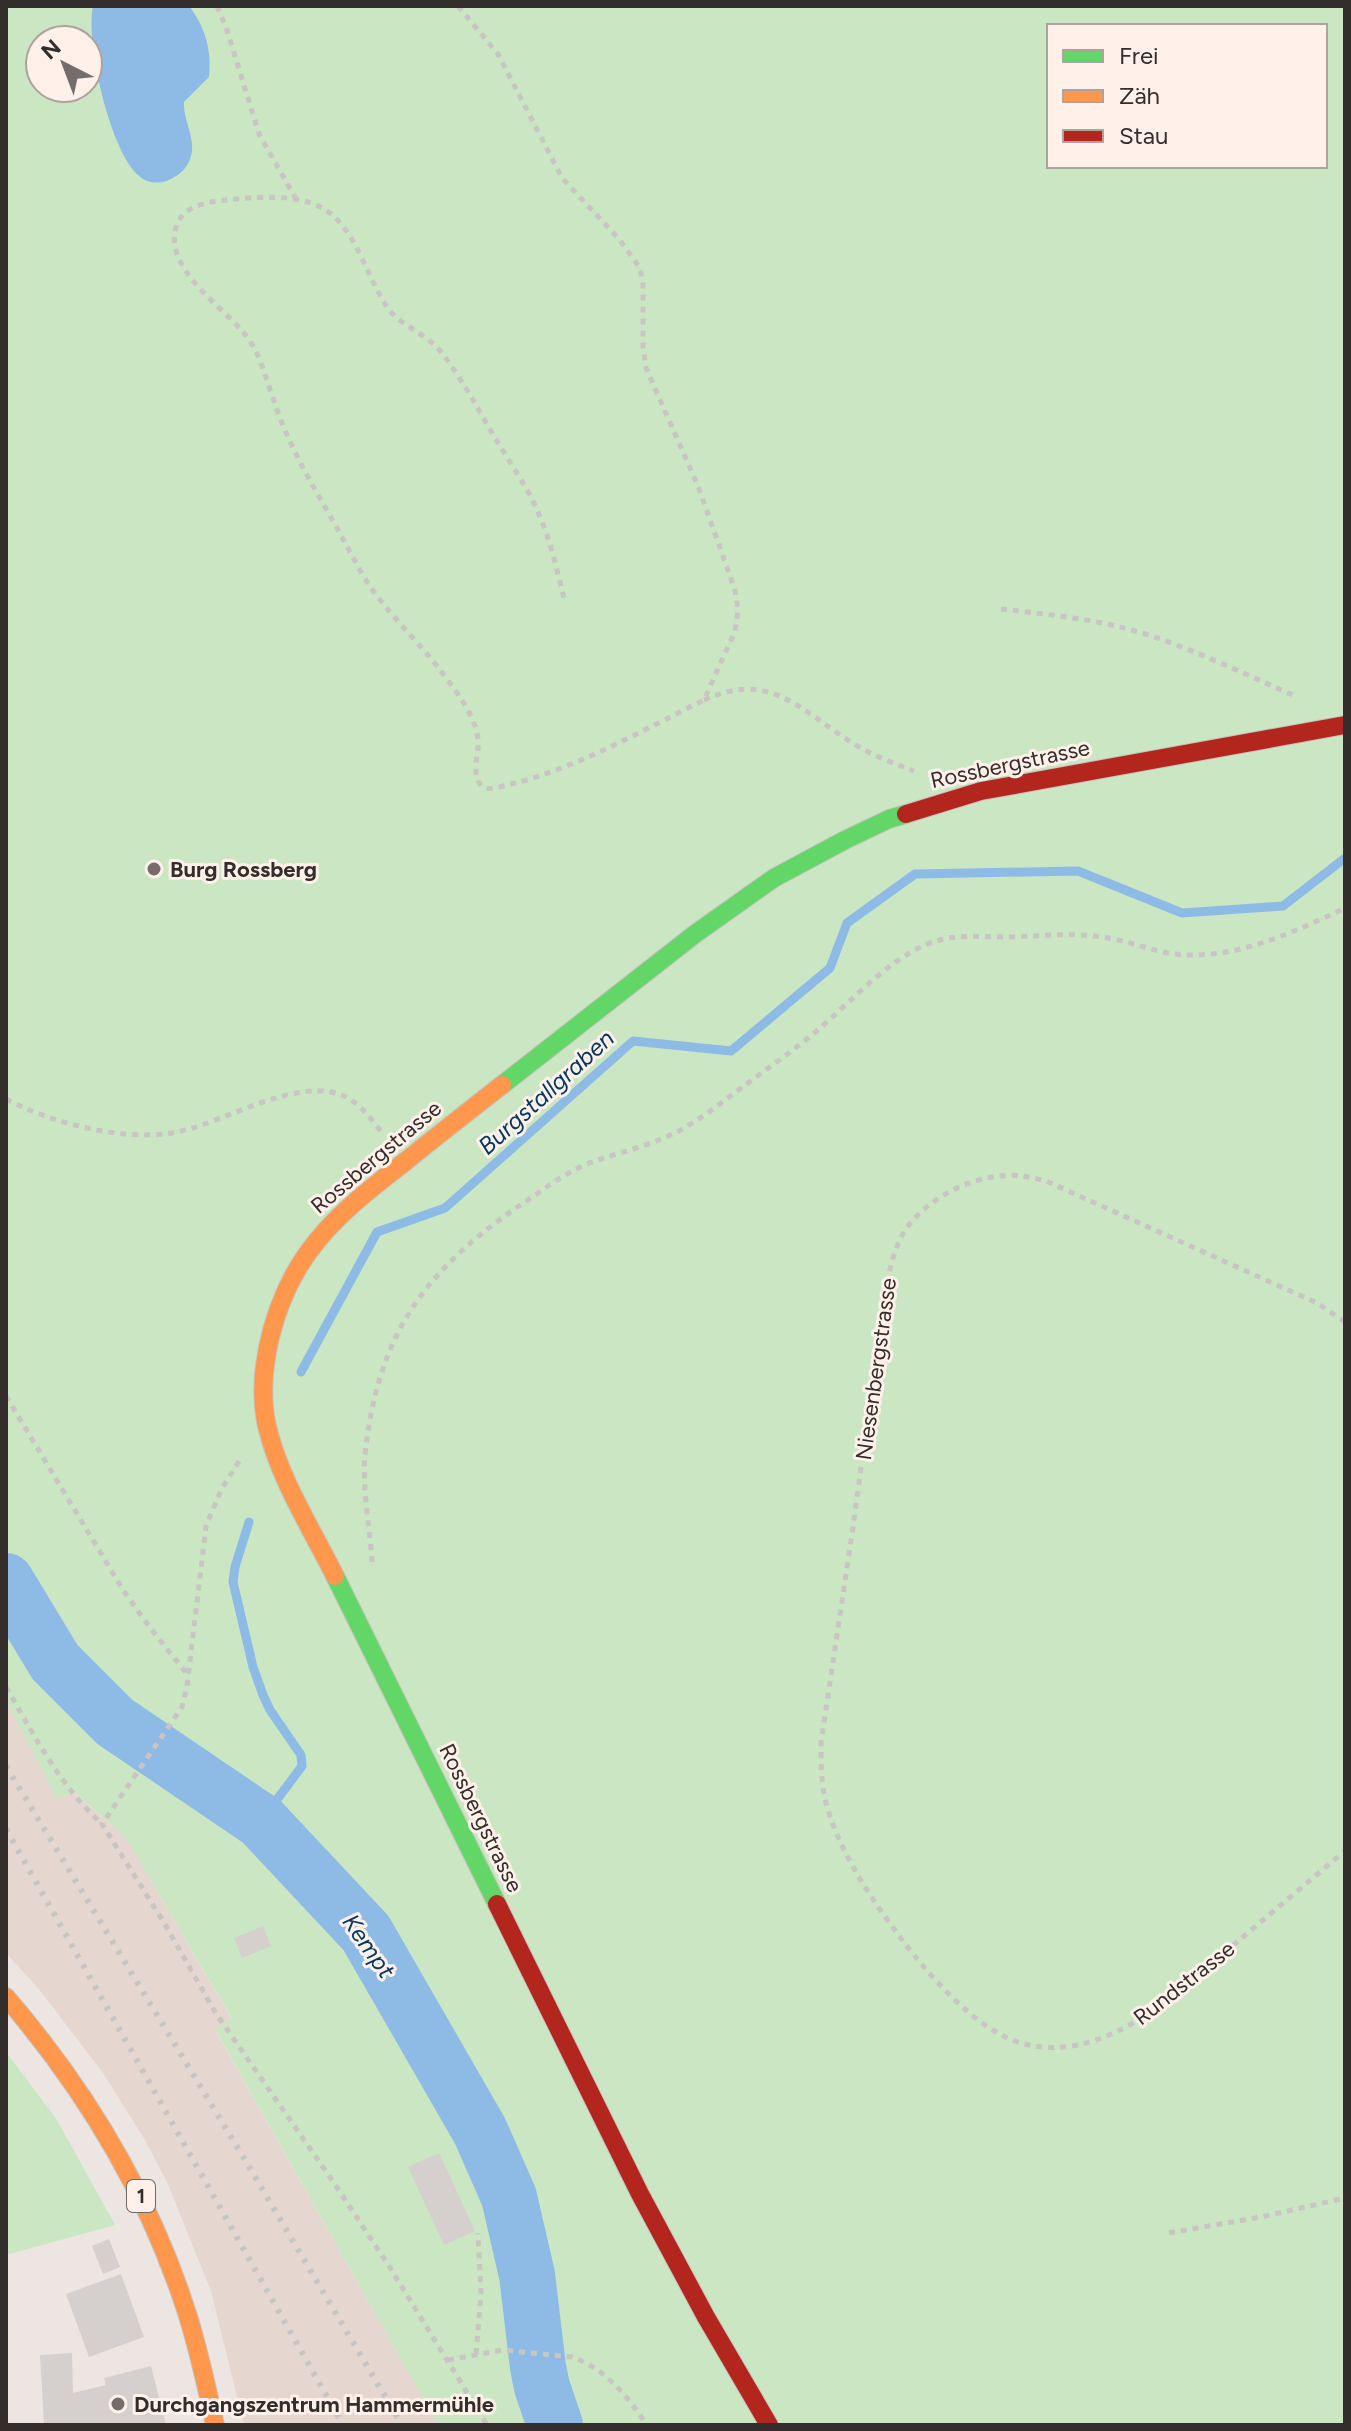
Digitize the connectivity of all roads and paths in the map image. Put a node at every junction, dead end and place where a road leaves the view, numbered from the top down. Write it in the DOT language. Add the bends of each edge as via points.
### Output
graph roads {
  1 [pos="217,6"];
  2 [pos="458,6"];
  3 [pos="296,199"];
  4 [pos="564,598"];
  5 [pos="1001,609"];
  6 [pos="1301,698"];
  7 [pos="704,700"];
  8 [pos="1345,725"];
  9 [pos="927,775"];
  10 [pos="1345,908"];
  11 [pos="6,1099"];
  12 [pos="406,1161"];
  13 [pos="1345,1322"];
  14 [pos="6,1396"];
  15 [pos="243,1455"];
  16 [pos="373,1577"];
  17 [pos="188,1675"];
  18 [pos="6,1687"];
  19 [pos="827,1804"];
  20 [pos="102,1824"];
  21 [pos="1345,1851"];
  22 [pos="6,1997"];
  23 [pos="1345,2198"];
  24 [pos="478,2233"];
  25 [pos="1169,2233"];
  26 [pos="476,2354"];
  27 [pos="448,2360"];
  28 [pos="215,2425"];
  29 [pos="487,2425"];
  30 [pos="647,2425"];
  31 [pos="769,2425"];
  1 -- 3 [label="path" via="259,134"];
  2 -- 7 [label="path" via="498,54 562,178 640,268 646,368 711,517 738,610 735,631"];
  3 -- 4 [label="path" via="320,206 339,222 392,315 435,344 451,365 537,510"];
  3 -- 7 [label="path" via="247,198 197,206 178,221 178,256 195,283 253,346 291,443 353,558 468,713 477,733 480,783 490,789 543,775"];
  5 -- 6 [label="path" via="1126,628"];
  7 -- 9 [label="path" via="739,688 770,691 872,754"];
  8 -- 12 [label="street, Rossbergstrasse" via="981,791 922,808 845,840 738,902"];
  10 -- 16 [label="path" via="1220,953 1171,955 1108,938 1063,934 969,937 920,946 693,1123 577,1169 518,1207 435,1275 412,1306 386,1358 365,1456"];
  11 -- 12 [label="path" via="66,1122 157,1134 192,1128 287,1095 328,1091 361,1108"];
  12 -- 31 [label="street, Rossbergstrasse" via="340,1214 292,1278 265,1365 266,1421 292,1490 640,2194"];
  13 -- 19 [label="path, Niesenbergstrasse" via="1317,1303 1046,1181 1021,1175 991,1177 943,1195 924,1210 905,1231 884,1297 821,1743"];
  14 -- 17 [label="path" via="123,1590"];
  15 -- 17 [label="path" via="206,1526"];
  17 -- 20 [label="path" via="176,1716"];
  18 -- 20 [label="path" via="59,1774"];
  19 -- 21 [label="path, Rundstrasse" via="855,1869 911,1952 994,2032 1048,2047 1101,2038 1154,2009"];
  20 -- 27 [label="path" via="215,2012"];
  22 -- 28 [label="street, 1" via="78,2089 135,2182 179,2287"];
  23 -- 25 [label="path"];
  24 -- 26 [label="path" via="481,2294"];
  26 -- 27 [label="path"];
  26 -- 30 [label="path" via="502,2350 583,2361 605,2374"];
  27 -- 29 [label="path"];
}
